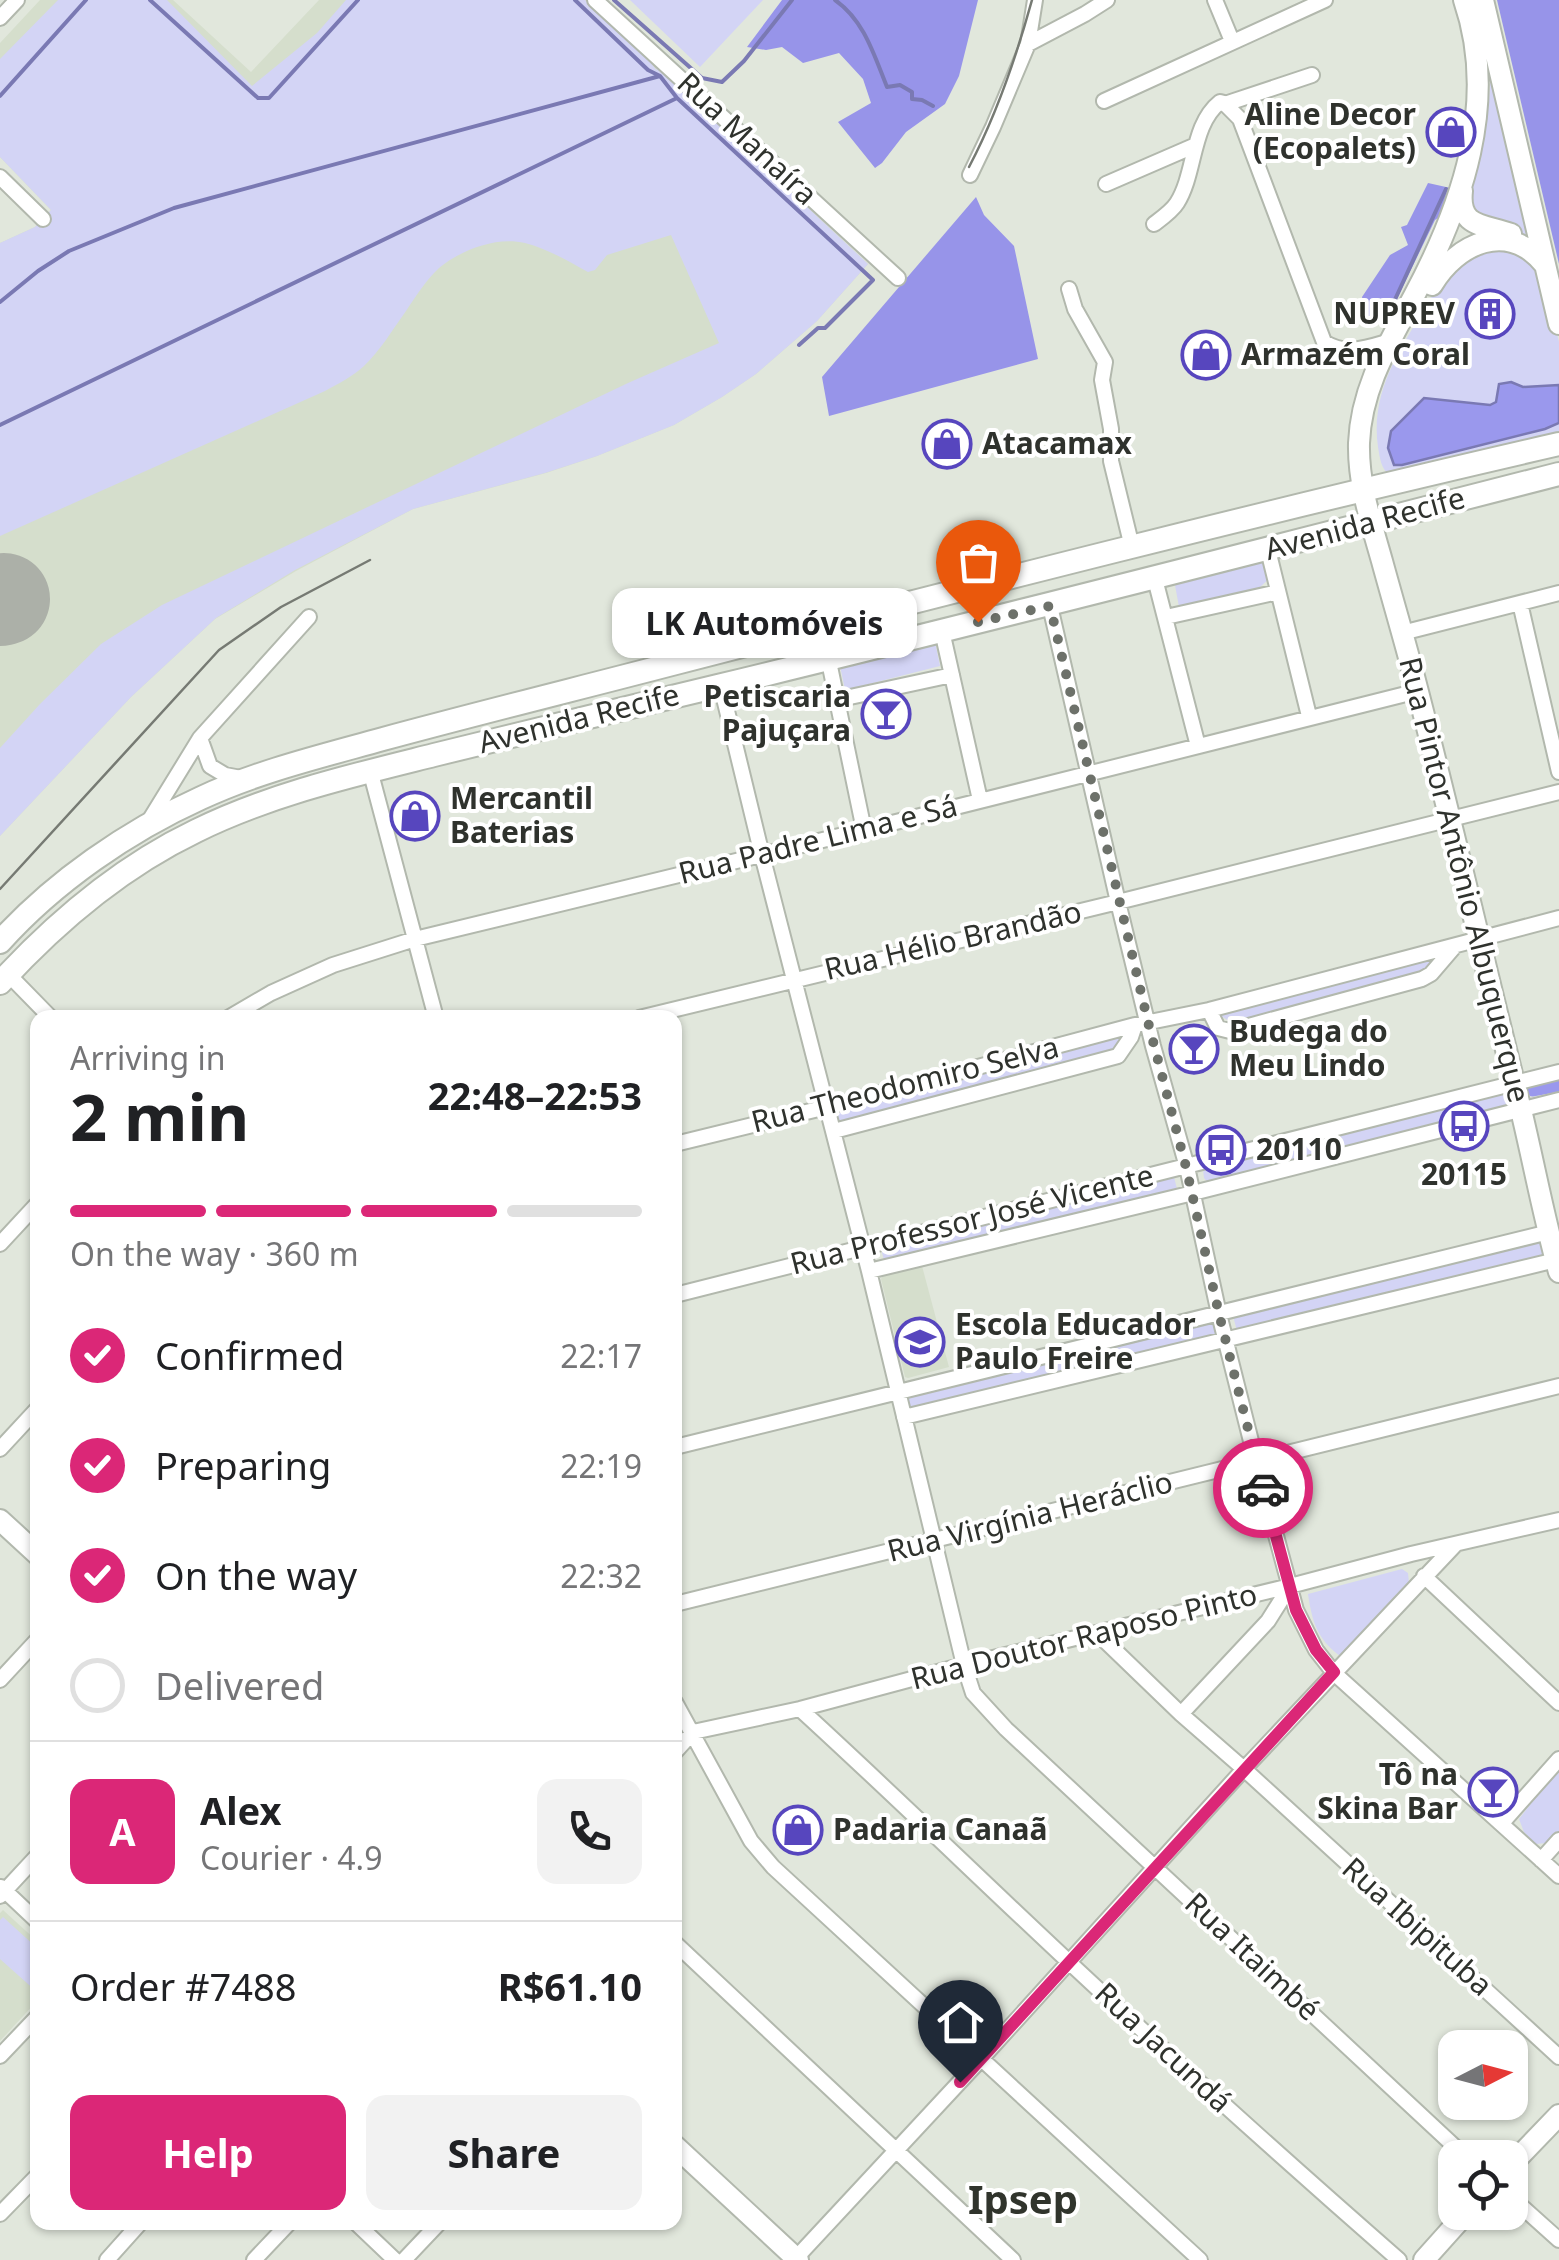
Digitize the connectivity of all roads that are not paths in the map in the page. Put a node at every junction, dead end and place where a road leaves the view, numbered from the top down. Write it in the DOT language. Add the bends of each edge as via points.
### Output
graph roads {
  1 [pos="17,0"];
  2 [pos="596,0"];
  3 [pos="1035,0"];
  4 [pos="1107,0"];
  5 [pos="1215,0"];
  6 [pos="1325,0"];
  7 [pos="1464,0"];
  8 [pos="1483,0"];
  9 [pos="0,18"];
  10 [pos="1232,41"];
  11 [pos="1028,44"];
  12 [pos="1312,75"];
  13 [pos="1104,101"];
  14 [pos="1225,104"];
  15 [pos="1196,145"];
  16 [pos="970,175"];
  17 [pos="0,177"];
  18 [pos="1464,179"];
  19 [pos="1106,184"];
  20 [pos="44,219"];
  21 [pos="1154,224"];
  22 [pos="1542,258"];
  23 [pos="898,278"];
  24 [pos="1559,286"];
  25 [pos="1069,289"];
  26 [pos="1559,324"];
  27 [pos="1390,342"];
  28 [pos="1559,444"];
  29 [pos="1559,474"];
  30 [pos="1363,489"];
  31 [pos="1370,522"];
  32 [pos="1132,547"];
  33 [pos="1268,550"];
  34 [pos="1155,579"];
  35 [pos="1278,592"];
  36 [pos="1559,594"];
  37 [pos="1520,603"];
  38 [pos="1050,606"];
  39 [pos="309,617"];
  40 [pos="1166,617"];
  41 [pos="942,631"];
  42 [pos="1402,633"];
  43 [pos="828,658"];
  44 [pos="952,675"];
  45 [pos="721,686"];
  46 [pos="1418,690"];
  47 [pos="836,700"];
  48 [pos="1309,716"];
  49 [pos="200,738"];
  50 [pos="1198,746"];
  51 [pos="370,770"];
  52 [pos="1559,772"];
  53 [pos="1088,773"];
  54 [pos="248,779"];
  55 [pos="1559,792"];
  56 [pos="980,800"];
  57 [pos="1449,818"];
  58 [pos="145,827"];
  59 [pos="864,830"];
  60 [pos="762,855"];
  61 [pos="1118,902"];
  62 [pos="1559,918"];
  63 [pos="415,939"];
  64 [pos="1478,939"];
  65 [pos="0,942"];
  66 [pos="1456,944"];
  67 [pos="795,978"];
  68 [pos="4,979"];
  69 [pos="42,1010"];
  70 [pos="242,1010"];
  71 [pos="434,1010"];
  72 [pos="670,1010"];
  73 [pos="1209,1010"];
  74 [pos="1141,1024"];
  75 [pos="1559,1072"];
  76 [pos="1514,1084"];
  77 [pos="1559,1100"];
  78 [pos="828,1107"];
  79 [pos="1520,1109"];
  80 [pos="834,1131"];
  81 [pos="682,1142"];
  82 [pos="1186,1167"];
  83 [pos="1193,1193"];
  84 [pos="30,1212"];
  85 [pos="1549,1232"];
  86 [pos="0,1244"];
  87 [pos="862,1247"];
  88 [pos="1557,1266"];
  89 [pos="869,1272"];
  90 [pos="682,1293"];
  91 [pos="1219,1314"];
  92 [pos="1226,1340"];
  93 [pos="1559,1386"];
  94 [pos="898,1391"];
  95 [pos="30,1417"];
  96 [pos="904,1418"];
  97 [pos="682,1444"];
  98 [pos="0,1449"];
  99 [pos="1256,1462"];
  100 [pos="0,1520"];
  101 [pos="1559,1520"];
  102 [pos="934,1540"];
  103 [pos="1455,1545"];
  104 [pos="30,1550"];
  105 [pos="1424,1576"];
  106 [pos="1290,1586"];
  107 [pos="682,1602"];
  108 [pos="1098,1634"];
  109 [pos="30,1648"];
  110 [pos="964,1665"];
  111 [pos="1334,1672"];
  112 [pos="0,1680"];
  113 [pos="1559,1702"];
  114 [pos="800,1708"];
  115 [pos="682,1714"];
  116 [pos="1181,1714"];
  117 [pos="693,1732"];
  118 [pos="682,1744"];
  119 [pos="1559,1759"];
  120 [pos="1244,1769"];
  121 [pos="1502,1823"];
  122 [pos="1559,1840"];
  123 [pos="1541,1860"];
  124 [pos="30,1863"];
  125 [pos="1156,1867"];
  126 [pos="1559,1876"];
  127 [pos="2,1891"];
  128 [pos="30,1915"];
  129 [pos="682,1951"];
  130 [pos="1069,1962"];
  131 [pos="30,2024"];
  132 [pos="0,2056"];
  133 [pos="1559,2056"];
  134 [pos="982,2058"];
  135 [pos="1559,2115"];
  136 [pos="1448,2140"];
  137 [pos="1528,2147"];
  138 [pos="896,2151"];
  139 [pos="682,2152"];
  140 [pos="30,2183"];
  141 [pos="1528,2212"];
  142 [pos="0,2214"];
  143 [pos="135,2230"];
  144 [pos="282,2230"];
  145 [pos="364,2230"];
  146 [pos="432,2230"];
  147 [pos="1451,2230"];
  148 [pos="1559,2240"];
  149 [pos="797,2259"];
  150 [pos="107,2260"];
  151 [pos="254,2260"];
  152 [pos="396,2260"];
  153 [pos="404,2260"];
  154 [pos="1013,2260"];
  155 [pos="1200,2260"];
  156 [pos="1398,2260"];
  157 [pos="1424,2260"];
  1 -- 9 [label="street"];
  2 -- 23 [label="street, Rua Manaíra"];
  3 -- 11 [label="street"];
  4 -- 11 [label="street"];
  5 -- 10 [label="street"];
  6 -- 10 [label="street"];
  7 -- 18 [label="main road" via="1479,96"];
  8 -- 22 [label="main road"];
  10 -- 13 [label="street"];
  11 -- 16 [label="street"];
  12 -- 14 [label="street"];
  14 -- 15 [label="street" via="1215,104"];
  14 -- 27 [label="street" via="1240,119 1324,342 1348,351"];
  15 -- 19 [label="street"];
  15 -- 21 [label="street" via="1177,203"];
  17 -- 20 [label="street"];
  18 -- 22 [label="main road" via="1467,218 1522,238"];
  18 -- 27 [label="main road" via="1432,264"];
  22 -- 24 [label="main road"];
  22 -- 26 [label="main road"];
  22 -- 27 [label="main road" via="1510,241 1458,254"];
  25 -- 32 [label="street" via="1105,362 1111,460"];
  27 -- 30 [label="main road, Rua Pintor Antônio Albuquerque" via="1362,417"];
  28 -- 30 [label="main road, Avenida Recife"];
  29 -- 31 [label="main road, Avenida Recife"];
  30 -- 31 [label="main road, Rua Pintor Antônio Albuquerque"];
  30 -- 32 [label="main road, Avenida Recife"];
  31 -- 33 [label="main road, Avenida Recife"];
  31 -- 42 [label="main road, Rua Pintor Antônio Albuquerque"];
  32 -- 54 [label="main road, Avenida Recife"];
  33 -- 34 [label="main road, Avenida Recife"];
  33 -- 35 [label="street"];
  34 -- 38 [label="main road, Avenida Recife"];
  34 -- 40 [label="street"];
  35 -- 40 [label="street"];
  35 -- 48 [label="street"];
  36 -- 37 [label="street"];
  37 -- 42 [label="street"];
  37 -- 52 [label="street"];
  38 -- 41 [label="main road, Avenida Recife"];
  38 -- 53 [label="street"];
  39 -- 49 [label="street"];
  40 -- 50 [label="street"];
  41 -- 43 [label="main road, Avenida Recife"];
  41 -- 44 [label="street"];
  42 -- 46 [label="main road, Rua Pintor Antônio Albuquerque"];
  43 -- 45 [label="main road, Avenida Recife"];
  43 -- 47 [label="street"];
  44 -- 47 [label="street"];
  44 -- 56 [label="street"];
  45 -- 51 [label="main road, Avenida Recife"];
  45 -- 60 [label="street, Rua Itaimbé"];
  46 -- 48 [label="street, Rua Padre Lima e Sá"];
  46 -- 57 [label="main road, Rua Pintor Antônio Albuquerque"];
  47 -- 59 [label="street"];
  48 -- 50 [label="street, Rua Padre Lima e Sá"];
  49 -- 54 [label="street" via="215,771"];
  49 -- 58 [label="street"];
  50 -- 53 [label="street, Rua Padre Lima e Sá"];
  51 -- 63 [label="street"];
  51 -- 68 [label="main road, Avenida Recife" via="224,818 163,847 92,897"];
  53 -- 56 [label="street, Rua Padre Lima e Sá"];
  53 -- 61 [label="street"];
  54 -- 58 [label="main road, Avenida Recife"];
  55 -- 57 [label="street, Rua Hélio Brandão"];
  56 -- 59 [label="street, Rua Padre Lima e Sá"];
  57 -- 61 [label="street, Rua Hélio Brandão"];
  57 -- 64 [label="main road, Rua Pintor Antônio Albuquerque"];
  58 -- 65 [label="main road, Avenida Recife" via="86,867"];
  59 -- 60 [label="street, Rua Padre Lima e Sá"];
  60 -- 63 [label="street, Rua Padre Lima e Sá"];
  60 -- 67 [label="street, Rua Itaimbé"];
  61 -- 67 [label="street, Rua Hélio Brandão"];
  61 -- 74 [label="street"];
  62 -- 64 [label="street, Rua Theodomiro Selva"];
  63 -- 70 [label="street, Rua Padre Lima e Sá" via="333,965"];
  63 -- 71 [label="street"];
  64 -- 66 [label="street, Rua Theodomiro Selva"];
  64 -- 76 [label="main road, Rua Pintor Antônio Albuquerque"];
  66 -- 73 [label="street, Rua Theodomiro Selva"];
  66 -- 73 [label="street" via="1422,979 1230,1031 1218,1028"];
  67 -- 72 [label="street, Rua Hélio Brandão"];
  67 -- 78 [label="street, Rua Itaimbé"];
  68 -- 69 [label="street"];
  73 -- 74 [label="street, Rua Theodomiro Selva"];
  74 -- 78 [label="street, Rua Theodomiro Selva"];
  74 -- 80 [label="street, Rua Theodomiro Selva" via="1118,1056"];
  74 -- 82 [label="street"];
  75 -- 76 [label="street, Rua Professor José Vicente"];
  76 -- 79 [label="main road, Rua Pintor Antônio Albuquerque"];
  76 -- 82 [label="street, Rua Professor José Vicente"];
  77 -- 79 [label="street, Rua Professor José Vicente"];
  78 -- 80 [label="street, Rua Itaimbé"];
  78 -- 81 [label="street, Rua Theodomiro Selva"];
  79 -- 83 [label="street, Rua Professor José Vicente"];
  79 -- 85 [label="main road, Rua Pintor Antônio Albuquerque"];
  80 -- 87 [label="street, Rua Itaimbé"];
  82 -- 83 [label="street"];
  82 -- 87 [label="street, Rua Professor José Vicente"];
  83 -- 89 [label="street, Rua Professor José Vicente"];
  83 -- 91 [label="street"];
  84 -- 86 [label="street"];
  85 -- 88 [label="main road, Rua Pintor Antônio Albuquerque"];
  85 -- 91 [label="street"];
  87 -- 89 [label="street, Rua Itaimbé"];
  87 -- 90 [label="street, Rua Professor José Vicente"];
  88 -- 92 [label="street"];
  89 -- 94 [label="street, Rua Itaimbé"];
  91 -- 92 [label="street"];
  91 -- 94 [label="street"];
  92 -- 96 [label="street"];
  92 -- 99 [label="street"];
  93 -- 99 [label="street, Rua Virgínia Heráclio"];
  94 -- 96 [label="street, Rua Itaimbé"];
  94 -- 97 [label="street"];
  95 -- 98 [label="street"];
  96 -- 102 [label="street, Rua Itaimbé"];
  99 -- 102 [label="street, Rua Virgínia Heráclio"];
  99 -- 106 [label="street"];
  100 -- 104 [label="main road"];
  101 -- 103 [label="street, Rua Doutor Raposo Pinto"];
  102 -- 107 [label="street, Rua Virgínia Heráclio"];
  102 -- 110 [label="street, Rua Itaimbé"];
  103 -- 105 [label="street"];
  103 -- 106 [label="street, Rua Doutor Raposo Pinto"];
  105 -- 111 [label="street"];
  105 -- 113 [label="street"];
  106 -- 108 [label="street, Rua Doutor Raposo Pinto"];
  106 -- 111 [label="street" via="1316,1650"];
  106 -- 116 [label="street" via="1268,1621"];
  108 -- 110 [label="street, Rua Doutor Raposo Pinto"];
  108 -- 116 [label="street, Rua Ibipituba"];
  109 -- 112 [label="street"];
  110 -- 114 [label="street, Rua Doutor Raposo Pinto"];
  110 -- 125 [label="street, Rua Itaimbé" via="986,1709"];
  111 -- 120 [label="street"];
  111 -- 121 [label="street"];
  114 -- 117 [label="street, Rua Doutor Raposo Pinto"];
  114 -- 130 [label="street, Rua Jacundá"];
  115 -- 117 [label="street"];
  116 -- 120 [label="street, Rua Ibipituba"];
  117 -- 118 [label="street"];
  117 -- 134 [label="street" via="751,1841 772,1866"];
  119 -- 121 [label="street"];
  120 -- 125 [label="street"];
  120 -- 133 [label="street, Rua Ibipituba"];
  121 -- 123 [label="street"];
  122 -- 123 [label="street"];
  123 -- 126 [label="street"];
  124 -- 127 [label="street"];
  125 -- 130 [label="street"];
  125 -- 136 [label="street, Rua Itaimbé"];
  127 -- 128 [label="street"];
  129 -- 138 [label="street"];
  130 -- 134 [label="street"];
  130 -- 156 [label="street, Rua Jacundá"];
  131 -- 132 [label="street"];
  134 -- 138 [label="street"];
  134 -- 155 [label="street"];
  135 -- 137 [label="main road"];
  138 -- 149 [label="street"];
  138 -- 154 [label="street"];
  139 -- 149 [label="main road"];
  140 -- 142 [label="street"];
  141 -- 148 [label="street"];
  143 -- 150 [label="street"];
  144 -- 151 [label="street"];
  145 -- 152 [label="street"];
  146 -- 153 [label="street"];
  147 -- 157 [label="main road"];
}
